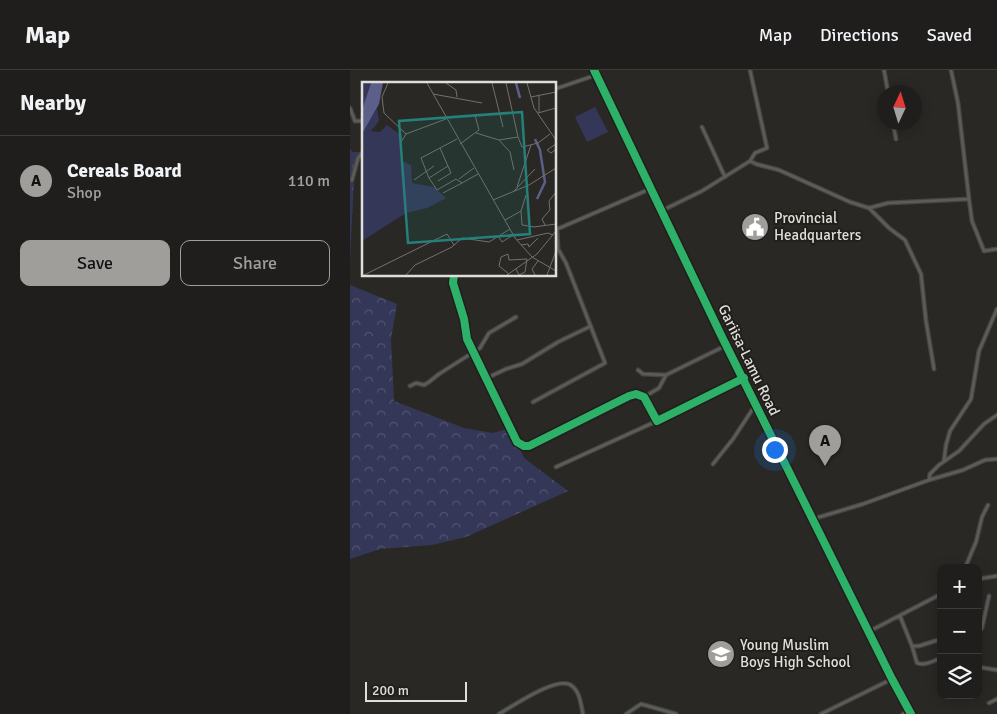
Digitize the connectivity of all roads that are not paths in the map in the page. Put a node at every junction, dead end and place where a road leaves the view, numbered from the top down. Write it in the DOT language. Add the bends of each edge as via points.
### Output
graph roads {
  1 [pos="594,70"];
  2 [pos="750,70"];
  3 [pos="884,70"];
  4 [pos="951,70"];
  5 [pos="596,75"];
  6 [pos="887,85"];
  7 [pos="556,89"];
  8 [pos="350,108"];
  9 [pos="362,121"];
  10 [pos="702,127"];
  11 [pos="894,130"];
  12 [pos="896,139"];
  13 [pos="362,153"];
  14 [pos="750,161"];
  15 [pos="725,176"];
  16 [pos="352,180"];
  17 [pos="650,188"];
  18 [pos="969,199"];
  19 [pos="869,208"];
  20 [pos="661,211"];
  21 [pos="556,229"];
  22 [pos="997,249"];
  23 [pos="454,276"];
  24 [pos="997,309"];
  25 [pos="516,317"];
  26 [pos="591,326"];
  27 [pos="727,345"];
  28 [pos="474,353"];
  29 [pos="934,369"];
  30 [pos="638,370"];
  31 [pos="666,375"];
  32 [pos="744,378"];
  33 [pos="485,379"];
  34 [pos="410,386"];
  35 [pos="644,397"];
  36 [pos="533,402"];
  37 [pos="756,404"];
  38 [pos="997,415"];
  39 [pos="657,421"];
  40 [pos="997,459"];
  41 [pos="944,460"];
  42 [pos="713,464"];
  43 [pos="556,466"];
  44 [pos="929,480"];
  45 [pos="988,505"];
  46 [pos="813,519"];
  47 [pos="967,564"];
  48 [pos="997,576"];
  49 [pos="982,578"];
  50 [pos="937,596"];
  51 [pos="989,596"];
  52 [pos="900,616"];
  53 [pos="982,628"];
  54 [pos="870,632"];
  55 [pos="937,640"];
  56 [pos="912,646"];
  57 [pos="937,660"];
  58 [pos="982,668"];
  59 [pos="997,670"];
  60 [pos="892,679"];
  61 [pos="997,700"];
  62 [pos="989,703"];
  63 [pos="830,710"];
  64 [pos="909,710"];
  65 [pos="499,714"];
  66 [pos="583,714"];
  67 [pos="626,714"];
  68 [pos="676,714"];
  69 [pos="820,714"];
  70 [pos="832,714"];
  71 [pos="903,714"];
  72 [pos="912,714"];
  1 -- 5 [label="street, Gariisa-Lamu Road"];
  2 -- 14 [label="street" via="767,148 756,153"];
  3 -- 6 [label="street"];
  4 -- 18 [label="street"];
  5 -- 7 [label="street"];
  5 -- 17 [label="street, Gariisa-Lamu Road"];
  8 -- 9 [label="street" via="355,121"];
  10 -- 15 [label="street"];
  11 -- 12 [label="street"];
  13 -- 16 [label="street"];
  14 -- 15 [label="street"];
  14 -- 19 [label="street"];
  15 -- 20 [label="street"];
  17 -- 20 [label="street, Gariisa-Lamu Road"];
  17 -- 21 [label="street"];
  18 -- 19 [label="street" via="888,203"];
  18 -- 22 [label="street" via="972,221 984,251"];
  19 -- 29 [label="street" via="905,240 919,268"];
  20 -- 27 [label="street, Gariisa-Lamu Road"];
  21 -- 26 [label="street" via="558,248"];
  23 -- 28 [label="street" via="467,339"];
  24 -- 41 [label="street" via="979,351 971,399 950,431"];
  25 -- 28 [label="street" via="489,333"];
  26 -- 33 [label="street" via="522,364"];
  26 -- 36 [label="street" via="605,363"];
  27 -- 31 [label="street"];
  27 -- 32 [label="street, Gariisa-Lamu Road"];
  28 -- 33 [label="street"];
  28 -- 34 [label="street" via="424,385 416,383"];
  30 -- 31 [label="street" via="643,374"];
  31 -- 35 [label="street" via="659,388"];
  32 -- 37 [label="street, Gariisa-Lamu Road"];
  32 -- 39 [label="street"];
  33 -- 35 [label="street" via="517,442 524,446 530,446 623,398 636,394"];
  35 -- 39 [label="street"];
  37 -- 42 [label="street"];
  37 -- 46 [label="street, Gariisa-Lamu Road"];
  38 -- 41 [label="street" via="959,451"];
  39 -- 43 [label="street"];
  40 -- 44 [label="street" via="985,460"];
  41 -- 44 [label="street" via="930,474"];
  44 -- 46 [label="street"];
  45 -- 47 [label="street"];
  46 -- 54 [label="street, Gariisa-Lamu Road"];
  48 -- 49 [label="street"];
  50 -- 52 [label="street"];
  51 -- 53 [label="street"];
  52 -- 54 [label="street"];
  52 -- 56 [label="street"];
  54 -- 60 [label="street, Gariisa-Lamu Road"];
  55 -- 56 [label="street"];
  56 -- 57 [label="street" via="918,664"];
  58 -- 59 [label="street"];
  60 -- 63 [label="street"];
  60 -- 64 [label="street, Gariisa-Lamu Road"];
  61 -- 62 [label="street"];
  63 -- 69 [label="street"];
  63 -- 70 [label="street"];
  64 -- 71 [label="street"];
  64 -- 72 [label="street, Gariisa-Lamu Road"];
  65 -- 66 [label="street" via="545,689 565,683 577,691"];
  67 -- 68 [label="street" via="642,704"];
}
